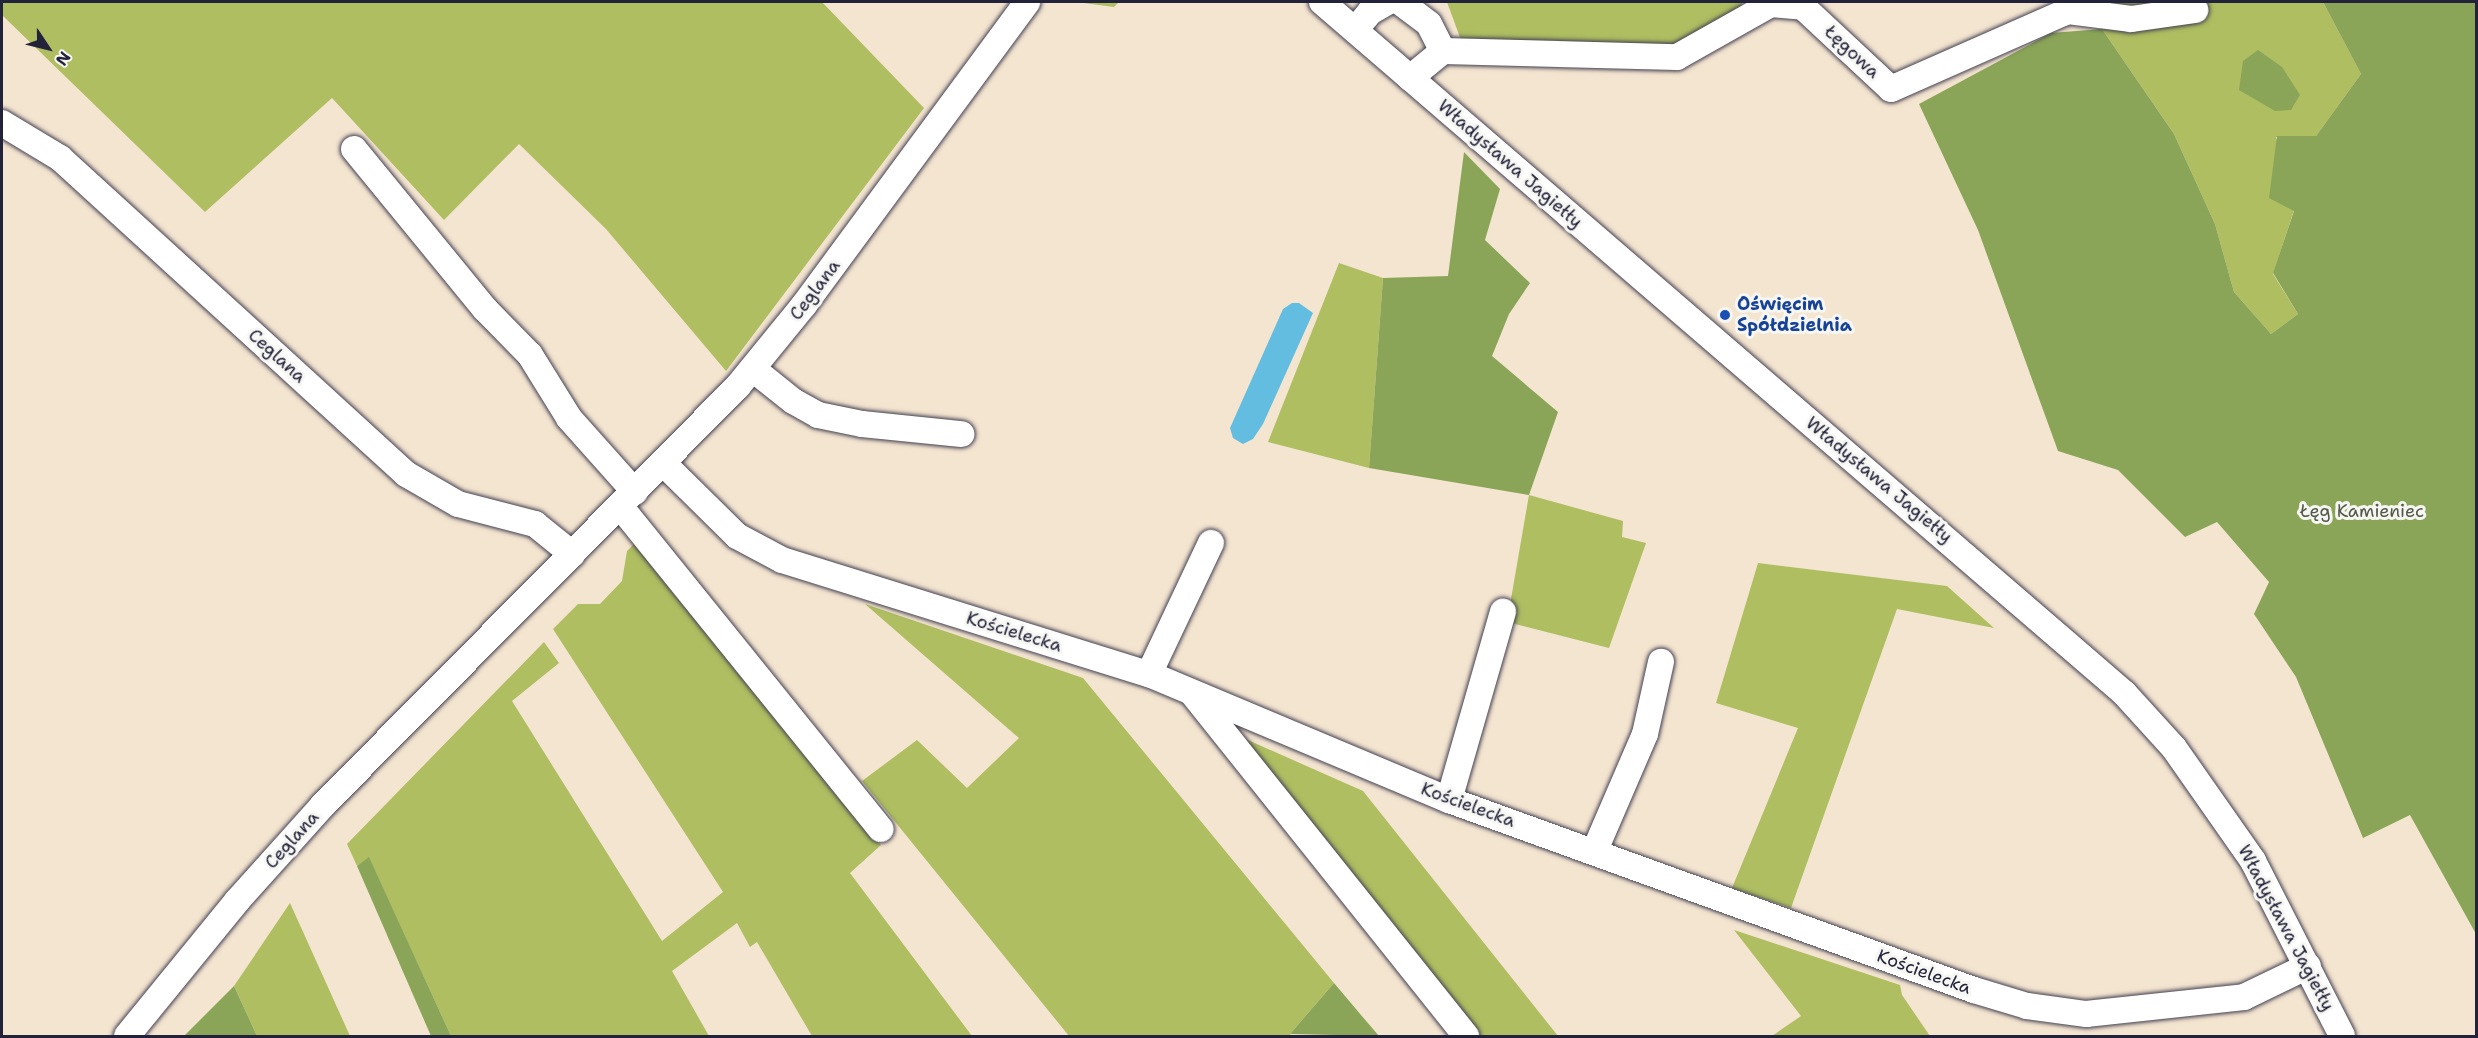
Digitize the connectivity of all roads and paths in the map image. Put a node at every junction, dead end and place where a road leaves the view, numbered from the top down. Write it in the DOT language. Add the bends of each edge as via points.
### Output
graph roads {
  1 [pos="1027,2"];
  2 [pos="1322,2"];
  3 [pos="1387,2"];
  4 [pos="1400,2"];
  5 [pos="1770,3"];
  6 [pos="2195,10"];
  7 [pos="1355,30"];
  8 [pos="1443,51"];
  9 [pos="1410,78"];
  10 [pos="2,123"];
  11 [pos="354,149"];
  12 [pos="753,369"];
  13 [pos="961,434"];
  14 [pos="663,463"];
  15 [pos="627,499"];
  16 [pos="1211,543"];
  17 [pos="572,554"];
  18 [pos="1503,612"];
  19 [pos="1661,662"];
  20 [pos="1149,674"];
  21 [pos="1191,692"];
  22 [pos="1449,800"];
  23 [pos="881,829"];
  24 [pos="1595,850"];
  25 [pos="2308,966"];
  26 [pos="127,1036"];
  27 [pos="1466,1036"];
  28 [pos="2342,1036"];
  1 -- 12 [label="street, Ceglana"];
  2 -- 7 [label="street, Władysława Jagiełły"];
  3 -- 7 [label="street" via="1370,12"];
  4 -- 8 [label="street" via="1429,24"];
  5 -- 6 [label="street, Łęgowa" via="1803,8 1892,89 2068,11 2131,19"];
  5 -- 8 [label="street, Łęgowa" via="1677,57"];
  7 -- 9 [label="street, Władysława Jagiełły"];
  8 -- 9 [label="street"];
  9 -- 25 [label="street, Władysława Jagiełły" via="2124,693 2174,748 2233,829"];
  10 -- 17 [label="street, Ceglana" via="60,158 406,474 459,504 535,524"];
  11 -- 15 [label="street" via="485,309 530,355"];
  12 -- 13 [label="street" via="793,401 818,415"];
  12 -- 14 [label="street, Ceglana"];
  14 -- 15 [label="street, Ceglana"];
  14 -- 20 [label="street, Kościelecka" via="737,536 782,560"];
  15 -- 17 [label="street, Ceglana"];
  15 -- 23 [label="street"];
  16 -- 20 [label="street"];
  17 -- 26 [label="street, Ceglana" via="293,837"];
  18 -- 22 [label="street"];
  19 -- 24 [label="street" via="1645,734"];
  20 -- 21 [label="street, Kościelecka"];
  21 -- 22 [label="street, Kościelecka"];
  21 -- 27 [label="street"];
  22 -- 24 [label="street, Kościelecka"];
  24 -- 25 [label="street, Kościelecka" via="1974,990 2054,1011 2085,1014 2244,997"];
  25 -- 28 [label="street, Władysława Jagiełły"];
}
